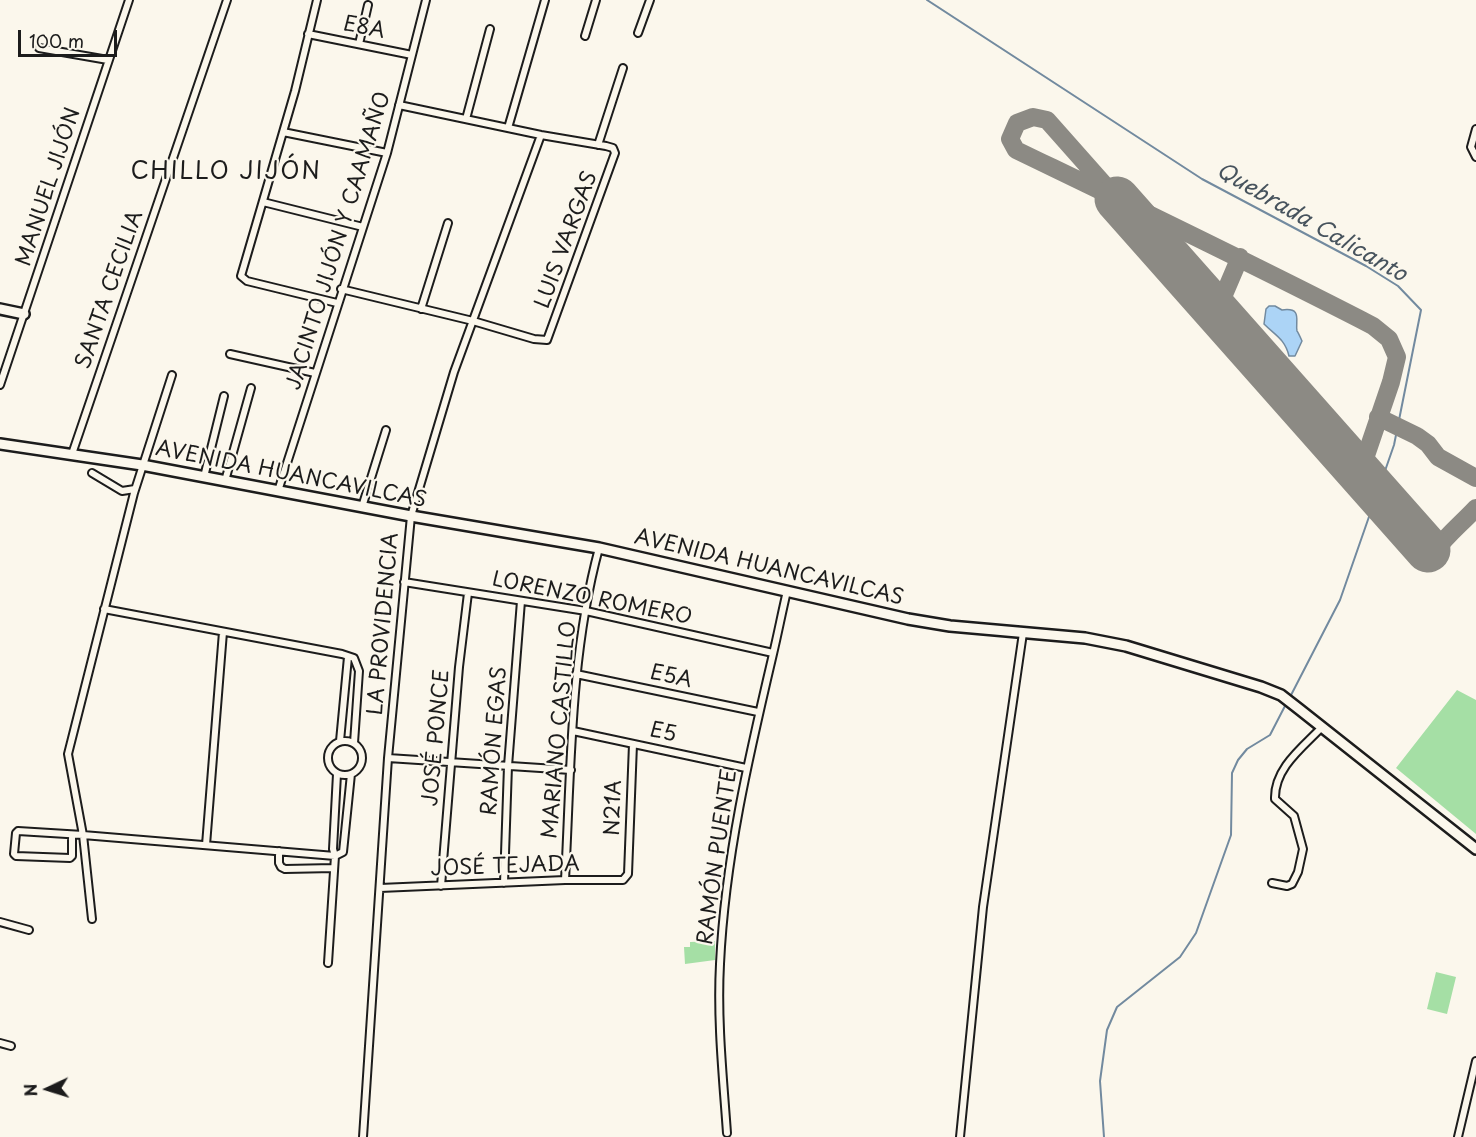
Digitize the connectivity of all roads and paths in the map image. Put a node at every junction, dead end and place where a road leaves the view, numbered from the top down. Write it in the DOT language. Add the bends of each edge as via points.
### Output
graph roads {
  1 [pos="129,0"];
  2 [pos="226,0"];
  3 [pos="316,0"];
  4 [pos="426,0"];
  5 [pos="545,0"];
  6 [pos="596,0"];
  7 [pos="650,0"];
  8 [pos="368,5"];
  9 [pos="490,29"];
  10 [pos="638,33"];
  11 [pos="308,34"];
  12 [pos="585,36"];
  13 [pos="359,44"];
  14 [pos="39,48"];
  15 [pos="412,55"];
  16 [pos="108,60"];
  17 [pos="623,68"];
  18 [pos="399,105"];
  19 [pos="466,119"];
  20 [pos="508,128"];
  21 [pos="1476,129"];
  22 [pos="283,132"];
  23 [pos="541,135"];
  24 [pos="598,145"];
  25 [pos="387,153"];
  26 [pos="1476,157"];
  27 [pos="263,202"];
  28 [pos="448,224"];
  29 [pos="363,227"];
  30 [pos="341,289"];
  31 [pos="337,303"];
  32 [pos="0,309"];
  33 [pos="421,309"];
  34 [pos="24,314"];
  35 [pos="473,321"];
  36 [pos="230,354"];
  37 [pos="315,373"];
  38 [pos="172,375"];
  39 [pos="0,385"];
  40 [pos="251,388"];
  41 [pos="224,396"];
  42 [pos="386,430"];
  43 [pos="0,444"];
  44 [pos="72,454"];
  45 [pos="142,465"];
  46 [pos="92,472"];
  47 [pos="204,477"];
  48 [pos="225,481"];
  49 [pos="135,489"];
  50 [pos="278,491"];
  51 [pos="362,507"];
  52 [pos="411,516"];
  53 [pos="599,548"];
  54 [pos="404,582"];
  55 [pos="787,591"];
  56 [pos="468,593"];
  57 [pos="521,601"];
  58 [pos="104,609"];
  59 [pos="586,611"];
  60 [pos="223,632"];
  61 [pos="1023,633"];
  62 [pos="773,653"];
  63 [pos="348,657"];
  64 [pos="576,674"];
  65 [pos="758,712"];
  66 [pos="1322,727"];
  67 [pos="573,731"];
  68 [pos="340,741"];
  69 [pos="354,743"];
  70 [pos="633,744"];
  71 [pos="388,758"];
  72 [pos="451,762"];
  73 [pos="508,766"];
  74 [pos="746,768"];
  75 [pos="571,770"];
  76 [pos="337,774"];
  77 [pos="351,774"];
  78 [pos="72,835"];
  79 [pos="83,835"];
  80 [pos="206,845"];
  81 [pos="1476,849"];
  82 [pos="279,851"];
  83 [pos="335,856"];
  84 [pos="334,868"];
  85 [pos="628,874"];
  86 [pos="565,880"];
  87 [pos="504,883"];
  88 [pos="1272,883"];
  89 [pos="441,885"];
  90 [pos="380,888"];
  91 [pos="92,919"];
  92 [pos="0,922"];
  93 [pos="29,930"];
  94 [pos="328,963"];
  95 [pos="0,1043"];
  96 [pos="11,1046"];
  97 [pos="1476,1061"];
  98 [pos="726,1133"];
  99 [pos="363,1137"];
  100 [pos="960,1137"];
  101 [pos="1458,1137"];
  1 -- 16 [label="street, MANUEL JIJÓN"];
  2 -- 44 [label="street, SANTA CECILIA"];
  3 -- 11 [label="street"];
  4 -- 15 [label="street, JACINTO JIJÓN Y CAAMAÑO"];
  5 -- 20 [label="street"];
  6 -- 12 [label="street"];
  7 -- 10 [label="street"];
  8 -- 13 [label="street"];
  9 -- 19 [label="street"];
  11 -- 13 [label="street, E8A"];
  11 -- 22 [label="street"];
  13 -- 15 [label="street, E8A"];
  14 -- 16 [label="street"];
  15 -- 18 [label="street, JACINTO JIJÓN Y CAAMAÑO"];
  16 -- 34 [label="street, MANUEL JIJÓN"];
  17 -- 24 [label="street"];
  18 -- 19 [label="street"];
  18 -- 25 [label="street, JACINTO JIJÓN Y CAAMAÑO"];
  19 -- 20 [label="street"];
  20 -- 23 [label="street"];
  21 -- 26 [label="street" via="1471,147"];
  22 -- 25 [label="street"];
  22 -- 27 [label="street"];
  23 -- 24 [label="street"];
  23 -- 35 [label="street, LA PROVIDENCIA"];
  24 -- 35 [label="street, LUIS VARGAS" via="613,148 615,153 549,339 534,339"];
  25 -- 29 [label="street, JACINTO JIJÓN Y CAAMAÑO"];
  27 -- 29 [label="street"];
  27 -- 31 [label="street" via="243,279"];
  28 -- 33 [label="street"];
  29 -- 30 [label="street, JACINTO JIJÓN Y CAAMAÑO"];
  30 -- 31 [label="street, JACINTO JIJÓN Y CAAMAÑO"];
  30 -- 33 [label="street"];
  31 -- 37 [label="street, JACINTO JIJÓN Y CAAMAÑO"];
  32 -- 34 [label="street"];
  33 -- 35 [label="street"];
  34 -- 39 [label="street, MANUEL JIJÓN"];
  35 -- 52 [label="street, LA PROVIDENCIA"];
  36 -- 37 [label="street"];
  37 -- 50 [label="street, JACINTO JIJÓN Y CAAMAÑO"];
  38 -- 45 [label="street"];
  40 -- 48 [label="street"];
  41 -- 47 [label="street"];
  42 -- 51 [label="street"];
  43 -- 44 [label="street, AVENIDA HUANCAVILCAS"];
  44 -- 45 [label="street, AVENIDA HUANCAVILCAS"];
  45 -- 47 [label="street, AVENIDA HUANCAVILCAS"];
  45 -- 49 [label="street"];
  46 -- 49 [label="street" via="122,491"];
  47 -- 48 [label="street, AVENIDA HUANCAVILCAS"];
  48 -- 50 [label="street, AVENIDA HUANCAVILCAS"];
  49 -- 58 [label="street"];
  50 -- 51 [label="street, AVENIDA HUANCAVILCAS"];
  51 -- 52 [label="street, AVENIDA HUANCAVILCAS"];
  52 -- 53 [label="street, AVENIDA HUANCAVILCAS"];
  52 -- 54 [label="street, LA PROVIDENCIA"];
  53 -- 55 [label="street, AVENIDA HUANCAVILCAS"];
  53 -- 59 [label="street, MARIANO CASTILLO"];
  54 -- 56 [label="street, LORENZO ROMERO"];
  54 -- 71 [label="street, LA PROVIDENCIA"];
  55 -- 61 [label="street, AVENIDA HUANCAVILCAS" via="908,619"];
  55 -- 62 [label="street, RAMÓN PUENTE"];
  56 -- 57 [label="street, LORENZO ROMERO"];
  56 -- 72 [label="street, JOSÉ PONCE"];
  57 -- 59 [label="street, LORENZO ROMERO"];
  57 -- 73 [label="street, RAMÓN EGAS"];
  58 -- 60 [label="street"];
  58 -- 79 [label="street" via="68,754"];
  59 -- 62 [label="street, LORENZO ROMERO"];
  59 -- 64 [label="street, MARIANO CASTILLO"];
  60 -- 63 [label="street"];
  60 -- 80 [label="street"];
  61 -- 66 [label="street, AVENIDA HUANCAVILCAS" via="1126,646 1226,676 1281,696"];
  61 -- 100 [label="street" via="983,907"];
  62 -- 65 [label="street, RAMÓN PUENTE"];
  63 -- 68 [label="street"];
  63 -- 69 [label="street" via="354,658 359,671"];
  64 -- 65 [label="street, E5A"];
  64 -- 67 [label="street, MARIANO CASTILLO"];
  65 -- 74 [label="street, RAMÓN PUENTE"];
  66 -- 81 [label="street, AVENIDA HUANCAVILCAS"];
  66 -- 88 [label="street" via="1281,772 1277,783 1275,799 1294,816 1303,849 1292,884"];
  67 -- 70 [label="street, E5"];
  67 -- 75 [label="street, MARIANO CASTILLO"];
  68 -- 69 [label="street"];
  68 -- 76 [label="street" via="327,757"];
  69 -- 77 [label="street" via="362,759 357,771"];
  70 -- 74 [label="street, E5"];
  70 -- 85 [label="street, N21A"];
  71 -- 72 [label="street"];
  71 -- 90 [label="street, LA PROVIDENCIA"];
  72 -- 73 [label="street"];
  72 -- 89 [label="street, JOSÉ PONCE"];
  73 -- 75 [label="street"];
  73 -- 87 [label="street, RAMÓN EGAS"];
  74 -- 98 [label="street, RAMÓN PUENTE" via="727,882 720,965"];
  75 -- 86 [label="street, MARIANO CASTILLO"];
  76 -- 77 [label="street"];
  76 -- 83 [label="street"];
  77 -- 83 [label="street" via="343,852"];
  78 -- 78 [label="street" via="72,856 67,859 14,854 17,832"];
  78 -- 79 [label="street"];
  79 -- 80 [label="street"];
  79 -- 91 [label="street"];
  80 -- 82 [label="street"];
  82 -- 83 [label="street"];
  82 -- 84 [label="street" via="279,863 285,869"];
  83 -- 84 [label="street"];
  84 -- 94 [label="street"];
  85 -- 86 [label="street, JOSÉ TEJADA" via="623,880"];
  86 -- 87 [label="street, JOSÉ TEJADA"];
  87 -- 89 [label="street, JOSÉ TEJADA"];
  89 -- 90 [label="street, JOSÉ TEJADA"];
  90 -- 99 [label="street, LA PROVIDENCIA"];
  92 -- 93 [label="street"];
  95 -- 96 [label="street"];
  97 -- 101 [label="street"];
}
